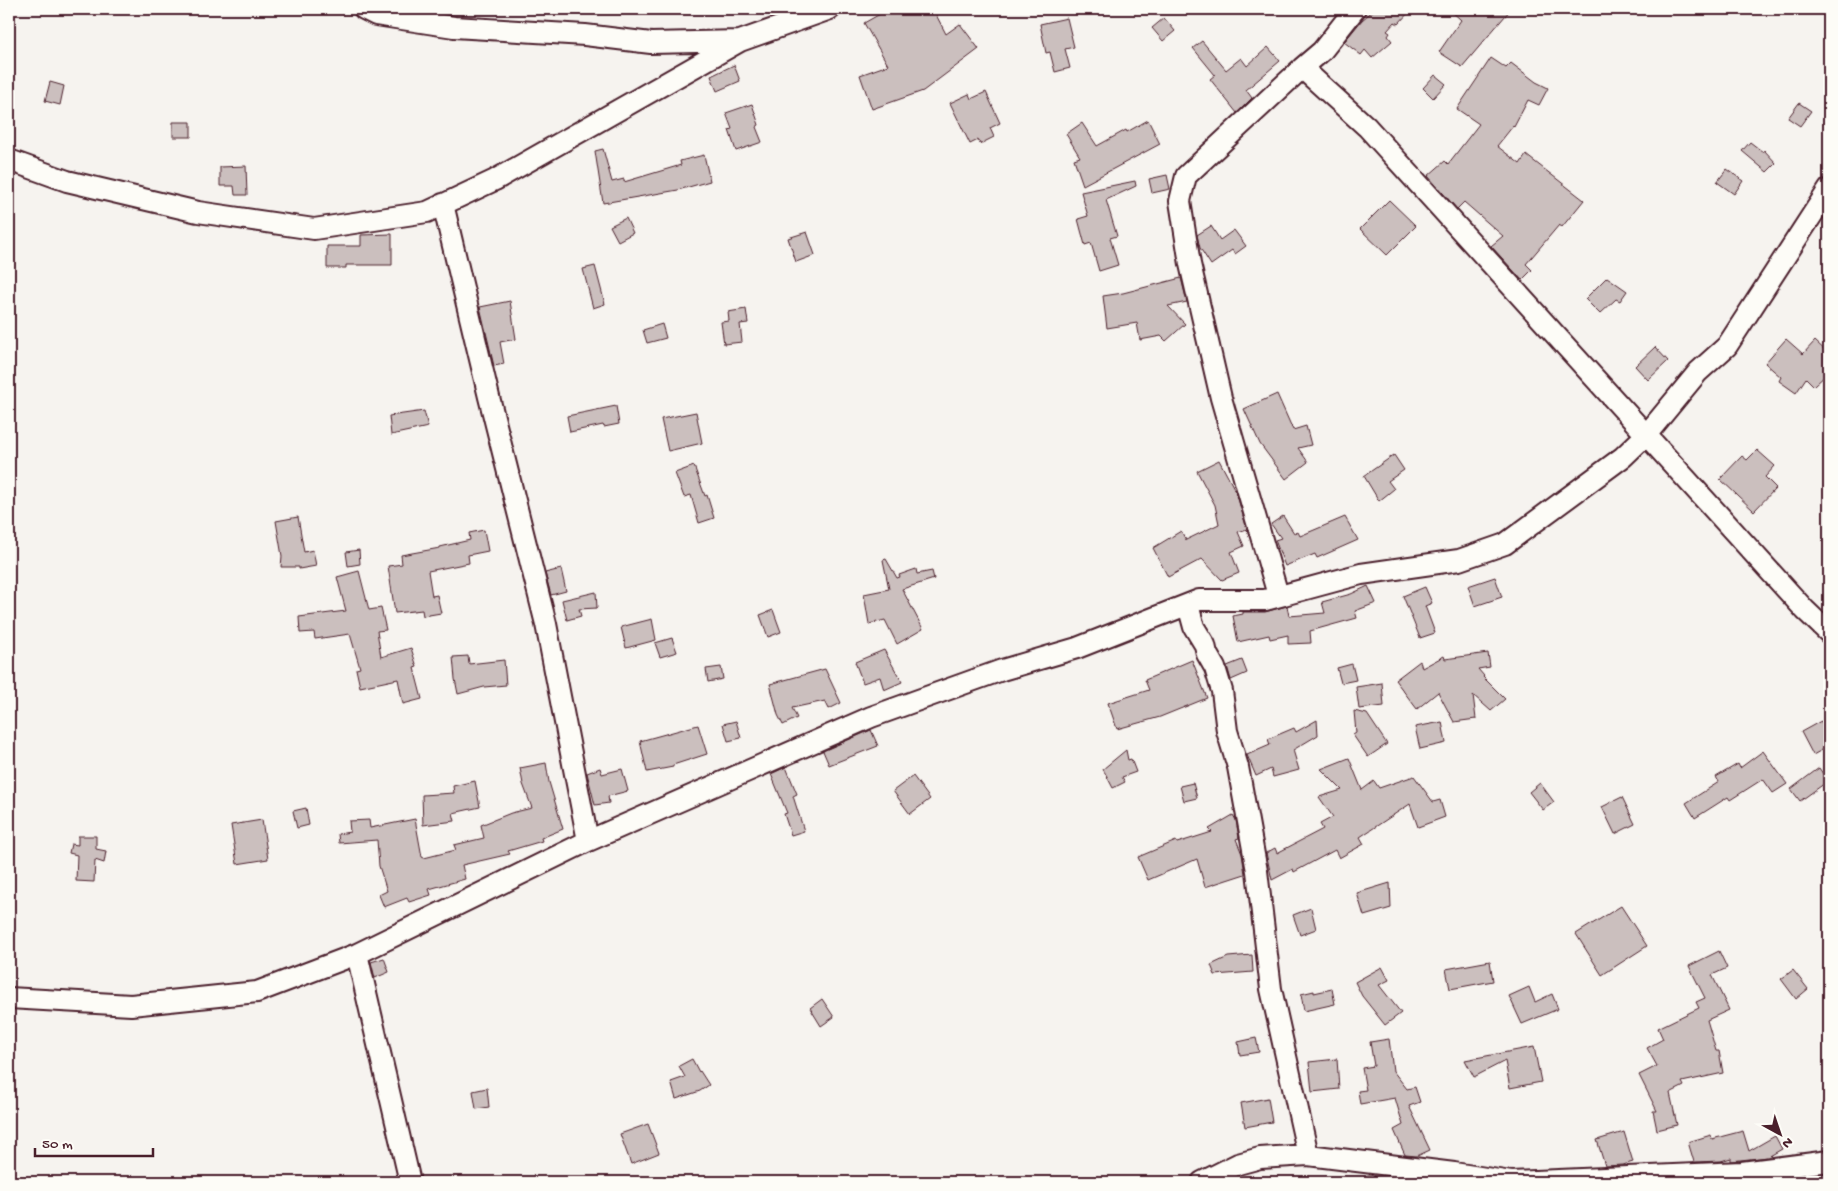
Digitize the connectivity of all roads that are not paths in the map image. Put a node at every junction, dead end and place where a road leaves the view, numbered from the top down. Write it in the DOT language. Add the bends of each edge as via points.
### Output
graph roads {
  1 [pos="364,9"];
  2 [pos="830,9"];
  3 [pos="1355,9"];
  4 [pos="740,41"];
  5 [pos="1302,68"];
  6 [pos="9,160"];
  7 [pos="1829,189"];
  8 [pos="443,204"];
  9 [pos="1647,434"];
  10 [pos="1278,596"];
  11 [pos="1188,605"];
  12 [pos="1829,633"];
  13 [pos="588,841"];
  14 [pos="357,954"];
  15 [pos="9,998"];
  16 [pos="1308,1155"];
  17 [pos="1829,1161"];
  18 [pos="410,1182"];
  19 [pos="1202,1182"];
  1 -- 4 [label="street" via="376,14 454,27 651,43"];
  2 -- 4 [label="street"];
  3 -- 5 [label="street" via="1322,51"];
  4 -- 8 [label="street" via="495,180"];
  5 -- 9 [label="street" via="1368,127"];
  5 -- 10 [label="street" via="1186,176 1180,201 1190,264 1222,398"];
  6 -- 8 [label="street" via="67,181 198,212 314,229 427,212"];
  7 -- 9 [label="street" via="1727,346 1698,372"];
  8 -- 13 [label="street" via="546,624"];
  9 -- 10 [label="street" via="1623,457 1505,544 1459,560 1361,574"];
  9 -- 12 [label="street" via="1804,610"];
  10 -- 11 [label="street" via="1265,600 1199,600"];
  11 -- 13 [label="street" via="1077,648 1002,670 871,717"];
  11 -- 16 [label="street" via="1194,628 1215,668 1222,691 1227,731 1238,767 1257,871 1271,989"];
  13 -- 14 [label="street"];
  14 -- 15 [label="street" via="257,992 131,1005"];
  14 -- 18 [label="street"];
  16 -- 17 [label="street" via="1512,1182 1742,1172"];
  16 -- 19 [label="street" via="1260,1158 1238,1164"];
}
